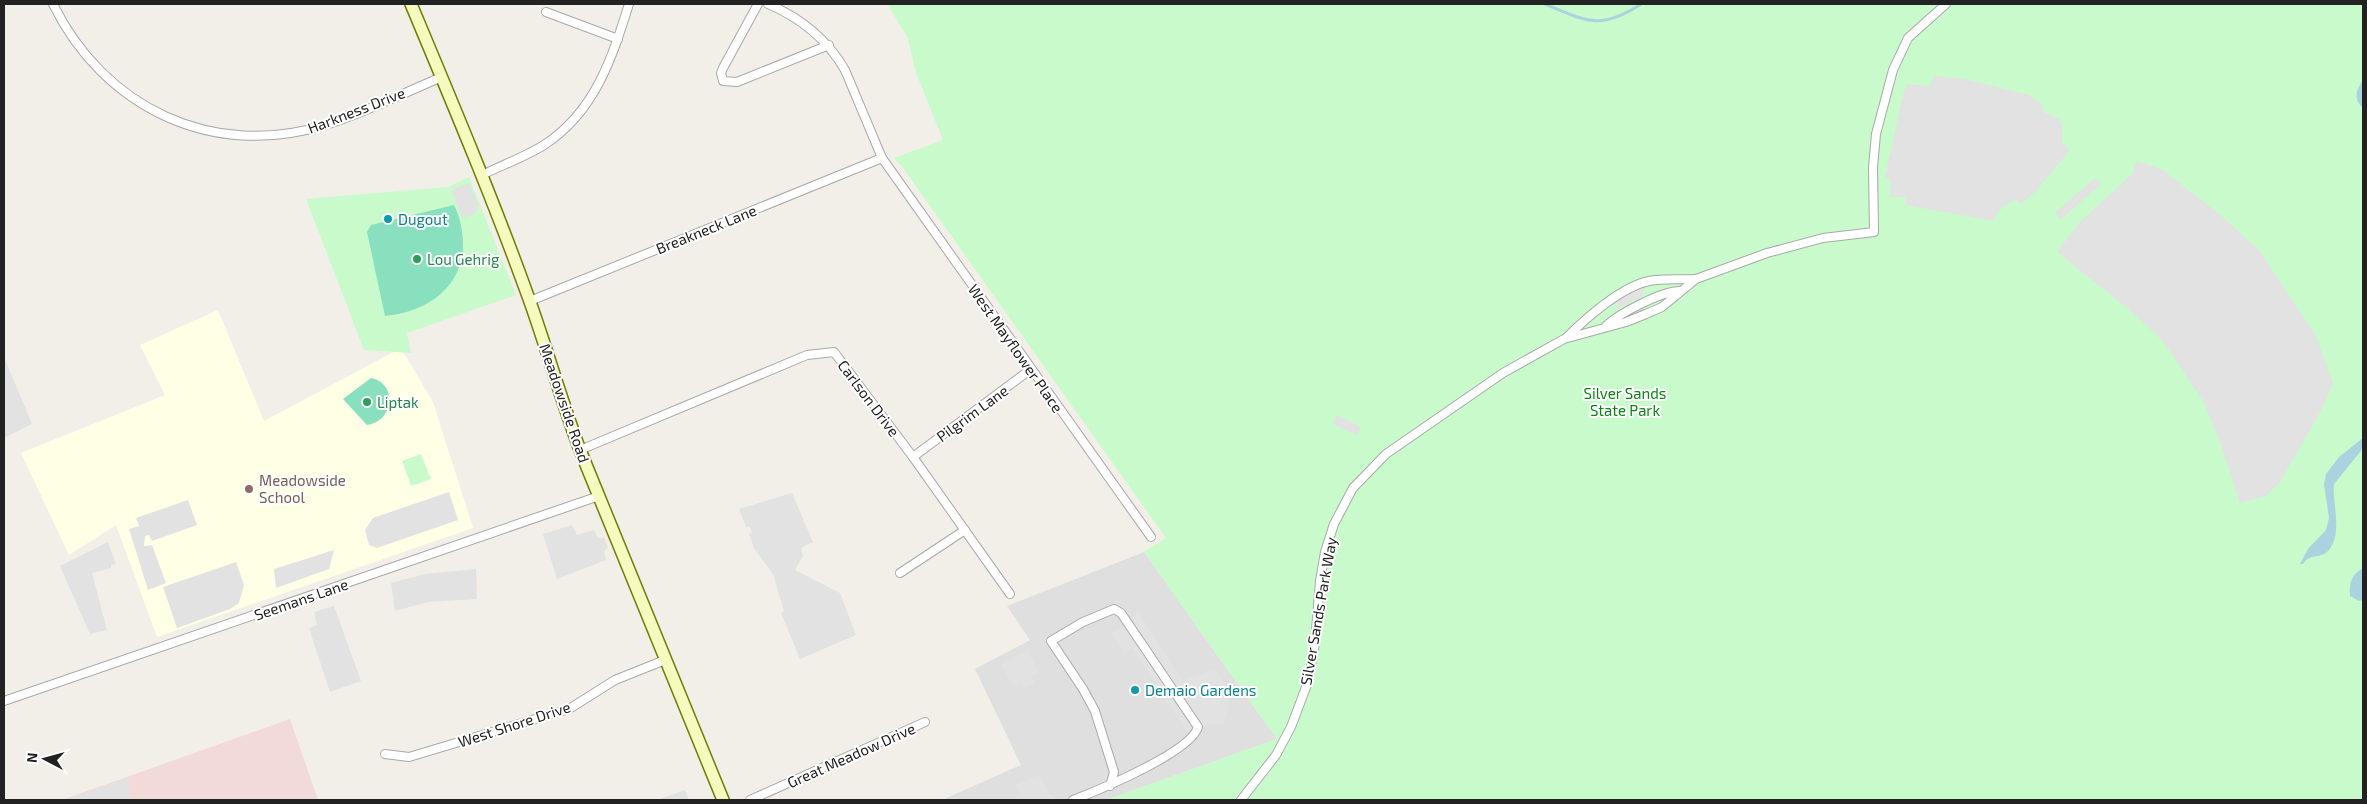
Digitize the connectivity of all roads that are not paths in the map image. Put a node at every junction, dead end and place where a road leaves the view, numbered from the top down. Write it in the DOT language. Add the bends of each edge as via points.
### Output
graph roads {
  1 [pos="53,4"];
  2 [pos="411,4"];
  3 [pos="629,4"];
  4 [pos="758,4"];
  5 [pos="768,4"];
  6 [pos="792,4"];
  7 [pos="1946,4"];
  8 [pos="546,12"];
  9 [pos="788,12"];
  10 [pos="618,39"];
  11 [pos="829,45"];
  12 [pos="442,77"];
  13 [pos="882,158"];
  14 [pos="482,175"];
  15 [pos="1696,279"];
  16 [pos="530,301"];
  17 [pos="1564,339"];
  18 [pos="1031,370"];
  19 [pos="580,450"];
  20 [pos="913,456"];
  21 [pos="599,496"];
  22 [pos="965,530"];
  23 [pos="1151,537"];
  24 [pos="900,573"];
  25 [pos="1010,594"];
  26 [pos="665,660"];
  27 [pos="4,700"];
  28 [pos="925,722"];
  29 [pos="385,754"];
  30 [pos="1110,786"];
  31 [pos="723,800"];
  32 [pos="750,800"];
  33 [pos="1073,800"];
  34 [pos="1241,800"];
  1 -- 12 [label="street, Harkness Drive" via="78,47 118,89 161,115 222,134 281,135 326,125"];
  2 -- 12 [label="main road, Meadowside Road"];
  3 -- 10 [label="street"];
  4 -- 11 [label="street" via="723,68 723,81 737,82"];
  5 -- 9 [label="street, West Mayflower Place"];
  6 -- 9 [label="street"];
  7 -- 15 [label="street, Silver Sands Park Way" via="1908,38 1893,70 1876,134 1874,232 1793,245"];
  8 -- 10 [label="street"];
  9 -- 11 [label="street, West Mayflower Place"];
  10 -- 14 [label="street" via="603,78 572,120 545,144"];
  11 -- 13 [label="street, West Mayflower Place" via="845,70"];
  12 -- 14 [label="main road, Meadowside Road"];
  13 -- 16 [label="street, Breakneck Lane"];
  13 -- 18 [label="street, West Mayflower Place"];
  14 -- 16 [label="main road, Meadowside Road"];
  15 -- 17 [label="street, Silver Sands Park Way" via="1680,291 1642,305 1605,327"];
  15 -- 17 [label="street, Silver Sands Park Way" via="1640,283 1617,295"];
  16 -- 19 [label="main road, Meadowside Road"];
  17 -- 34 [label="street, Silver Sands Park Way" via="1503,373 1432,421 1386,454 1353,488 1325,552 1308,682 1276,755"];
  18 -- 20 [label="street, Pilgrim Lane"];
  18 -- 23 [label="street, West Mayflower Place"];
  19 -- 20 [label="street, Carlson Drive" via="807,355 834,352"];
  19 -- 21 [label="main road, Meadowside Road"];
  20 -- 22 [label="street, Carlson Drive"];
  21 -- 26 [label="main road, Meadowside Road"];
  21 -- 27 [label="street, Seemans Lane"];
  22 -- 24 [label="street"];
  22 -- 25 [label="street, Carlson Drive"];
  26 -- 29 [label="street, West Shore Drive" via="615,680 569,709 409,757"];
  26 -- 31 [label="main road, Meadowside Road"];
  28 -- 32 [label="street, Great Meadow Drive"];
  30 -- 30 [label="street" via="1114,772 1094,712 1083,688 1051,641 1114,609 1121,613 1198,727 1191,738"];
  30 -- 33 [label="street"];
}
